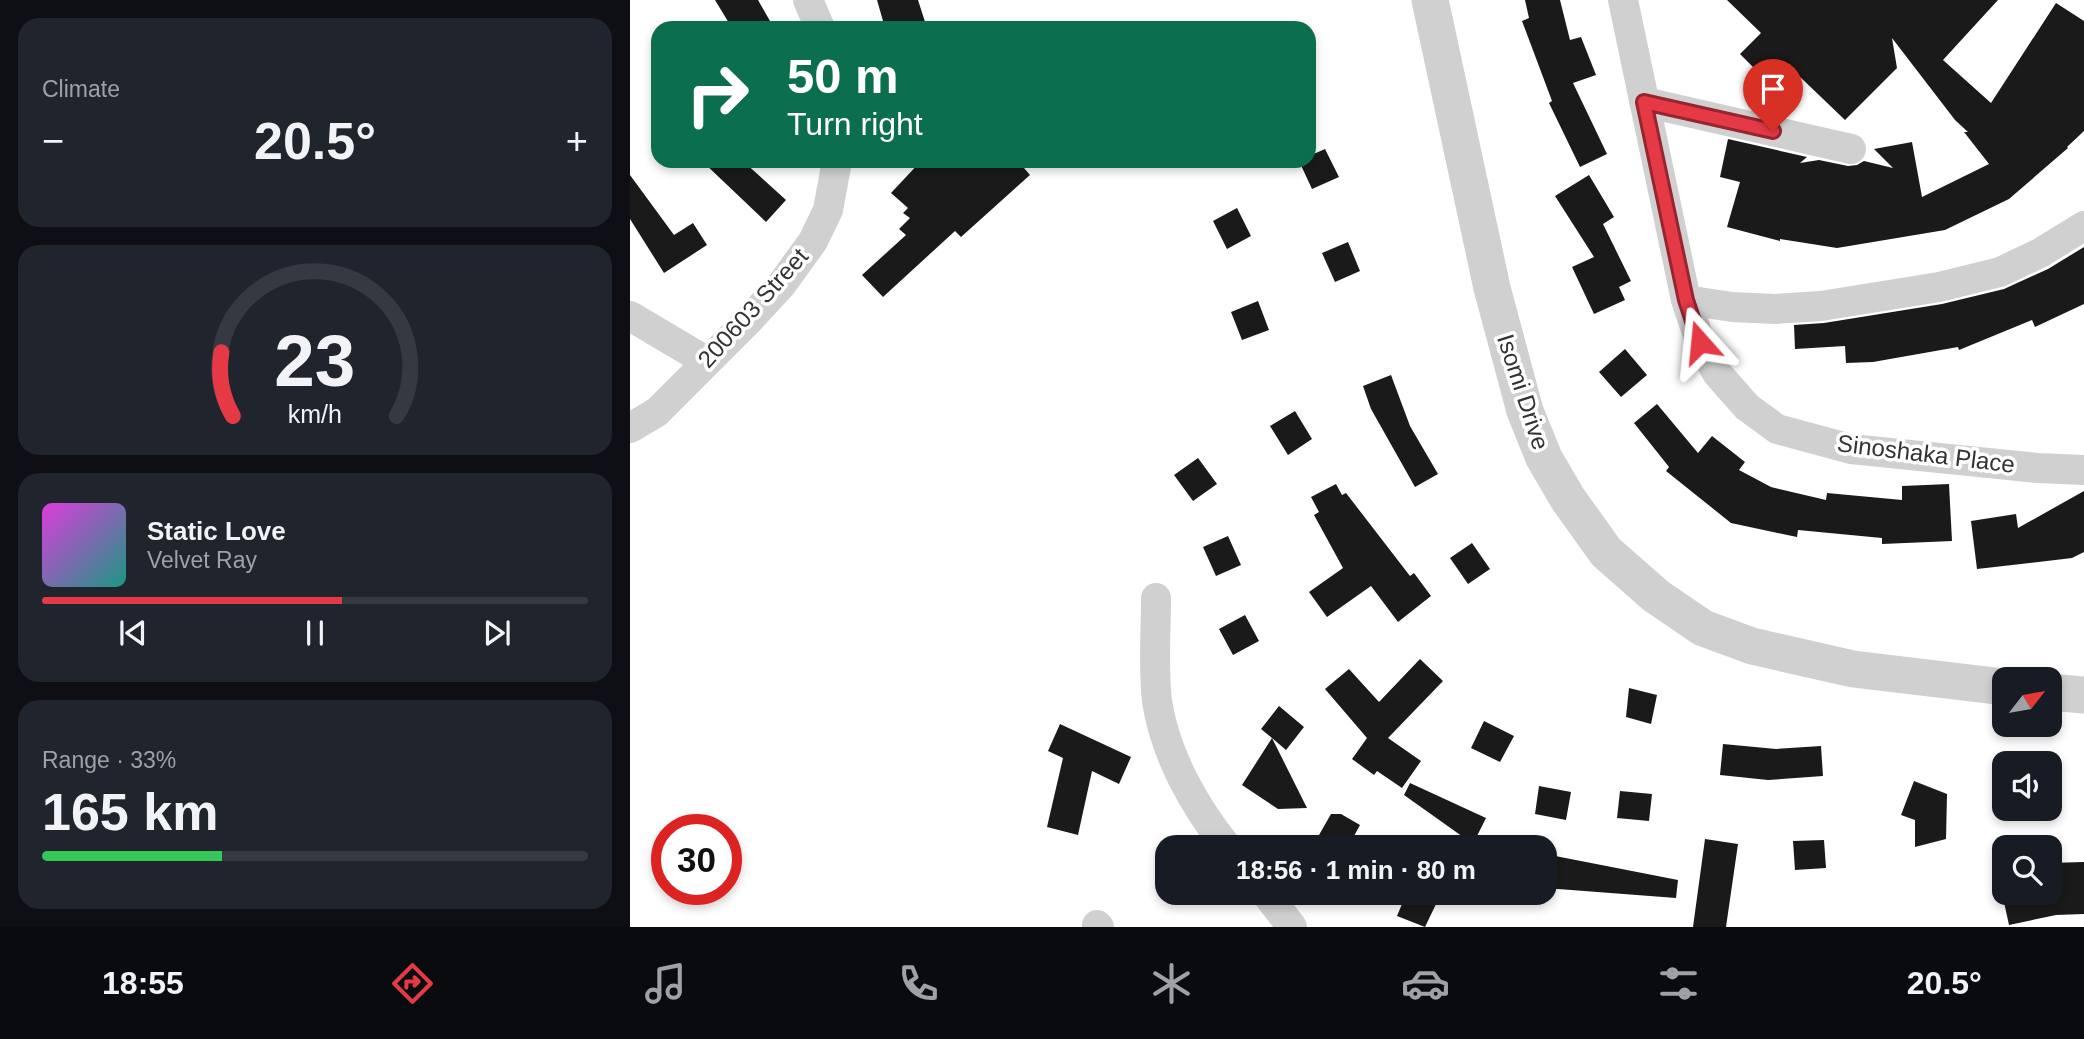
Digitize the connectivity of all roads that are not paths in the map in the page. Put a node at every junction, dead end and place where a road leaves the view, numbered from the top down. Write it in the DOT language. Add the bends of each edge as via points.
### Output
graph roads {
  1 [pos="808,0"];
  2 [pos="1430,0"];
  3 [pos="1623,0"];
  4 [pos="817,21"];
  5 [pos="1644,102"];
  6 [pos="1851,149"];
  7 [pos="835,168"];
  8 [pos="2084,226"];
  9 [pos="1686,300"];
  10 [pos="630,316"];
  11 [pos="706,361"];
  12 [pos="630,428"];
  13 [pos="2084,470"];
  14 [pos="1156,598"];
  15 [pos="1992,686"];
  16 [pos="2062,692"];
  17 [pos="2084,695"];
  18 [pos="1218,835"];
  19 [pos="1275,905"];
  20 [pos="1292,927"];
  1 -- 4 [label="street"];
  2 -- 15 [label="street, Isomi Drive" via="1492,288 1525,411 1544,458 1606,552 1656,596 1703,628 1752,646 1853,669"];
  3 -- 5 [label="street, Sinoshaka Place"];
  5 -- 6 [label="street"];
  5 -- 9 [label="street, Sinoshaka Place"];
  7 -- 11 [label="street, 200603 Street" via="828,210 813,241 782,284"];
  8 -- 9 [label="street" via="2000,272 1939,287 1775,309"];
  9 -- 13 [label="street, Sinoshaka Place" via="1700,342 1717,373 1746,407 1777,429 1851,449"];
  10 -- 11 [label="street"];
  11 -- 12 [label="street, 200603 Street" via="657,412"];
  14 -- 18 [label="street" via="1157,703 1168,746 1191,795"];
  16 -- 17 [label="street"];
  19 -- 20 [label="street"];
}
